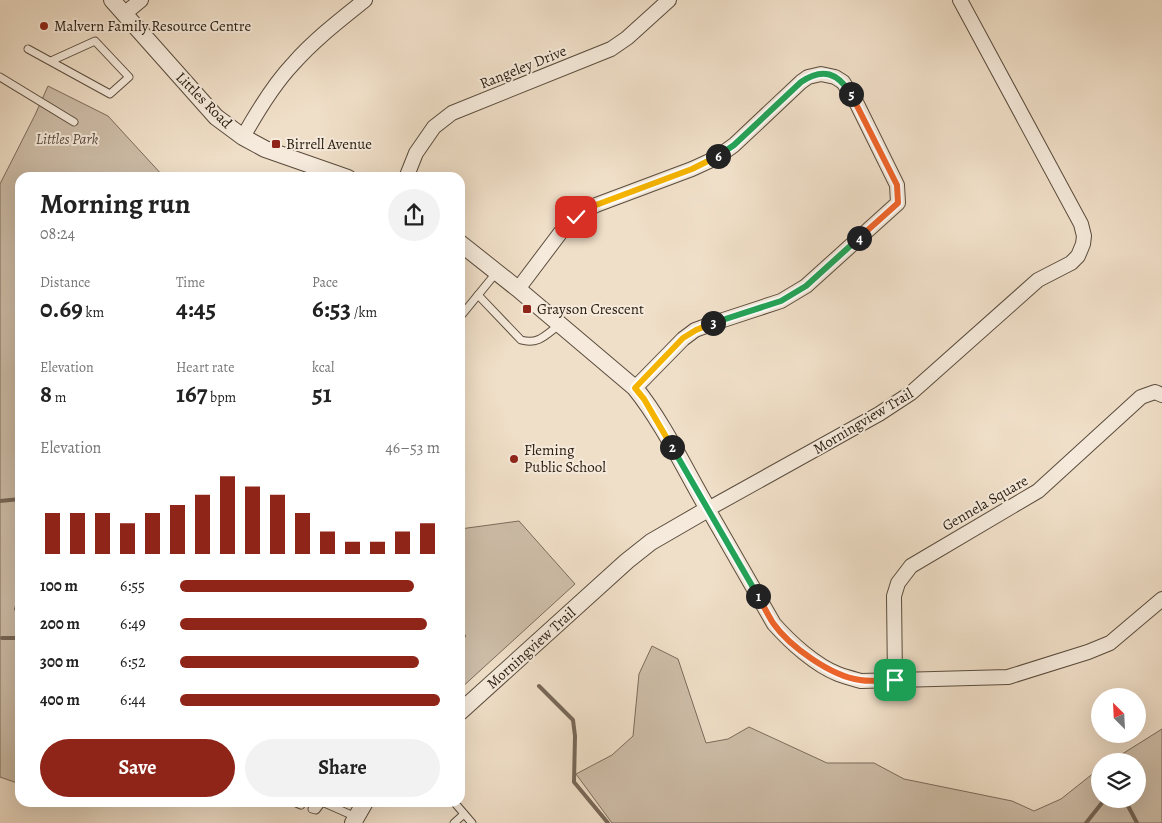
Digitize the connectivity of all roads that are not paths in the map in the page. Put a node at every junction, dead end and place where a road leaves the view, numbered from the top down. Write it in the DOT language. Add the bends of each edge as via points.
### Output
graph roads {
  1 [pos="112,0"];
  2 [pos="140,0"];
  3 [pos="364,0"];
  4 [pos="669,0"];
  5 [pos="960,0"];
  6 [pos="124,14"];
  7 [pos="28,49"];
  8 [pos="51,61"];
  9 [pos="0,77"];
  10 [pos="74,122"];
  11 [pos="243,137"];
  12 [pos="330,172"];
  13 [pos="408,172"];
  14 [pos="465,247"];
  15 [pos="496,273"];
  16 [pos="518,289"];
  17 [pos="478,295"];
  18 [pos="465,311"];
  19 [pos="559,325"];
  20 [pos="635,388"];
  21 [pos="1162,395"];
  22 [pos="708,509"];
  23 [pos="1162,599"];
  24 [pos="895,680"];
  25 [pos="465,707"];
  26 [pos="318,807"];
  27 [pos="331,807"];
  28 [pos="362,807"];
  29 [pos="458,807"];
  30 [pos="312,809"];
  31 [pos="464,814"];
  32 [pos="355,820"];
  33 [pos="454,823"];
  34 [pos="472,823"];
  1 -- 6 [label="street, Littles Road"];
  2 -- 6 [label="street"];
  3 -- 11 [label="street" via="292,65"];
  4 -- 13 [label="street, Rangeley Drive" via="611,49 452,114 434,127 416,153"];
  5 -- 22 [label="street, Morningview Trail" via="1081,224 1084,236 1082,249 1071,263 1038,280 899,402"];
  6 -- 11 [label="street, Littles Road" via="216,116"];
  7 -- 8 [label="lane"];
  8 -- 8 [label="lane" via="95,41 129,77 110,94"];
  9 -- 10 [label="lane"];
  11 -- 12 [label="street, Littles Road" via="265,150"];
  14 -- 15 [label="street"];
  15 -- 16 [label="street"];
  15 -- 17 [label="lane"];
  16 -- 19 [label="street"];
  16 -- 20 [label="street" via="576,217 596,205 716,158 808,77 830,75 843,82 897,185 898,203 806,286 781,301 696,330 683,338"];
  17 -- 18 [label="lane"];
  17 -- 19 [label="lane" via="520,340 530,343 539,340"];
  19 -- 20 [label="street"];
  20 -- 22 [label="street"];
  21 -- 24 [label="street, Gennela Square" via="1154,392 1141,397 1038,491 911,566 894,596"];
  22 -- 24 [label="street" via="774,624 786,638 838,674 861,681"];
  22 -- 25 [label="street, Morningview Trail" via="651,542 627,561"];
  23 -- 24 [label="street" via="1110,643 1008,677"];
  26 -- 30 [label="lane"];
  27 -- 32 [label="lane"];
  28 -- 32 [label="street"];
  29 -- 31 [label="lane"];
  31 -- 33 [label="lane"];
  31 -- 34 [label="lane"];
}
